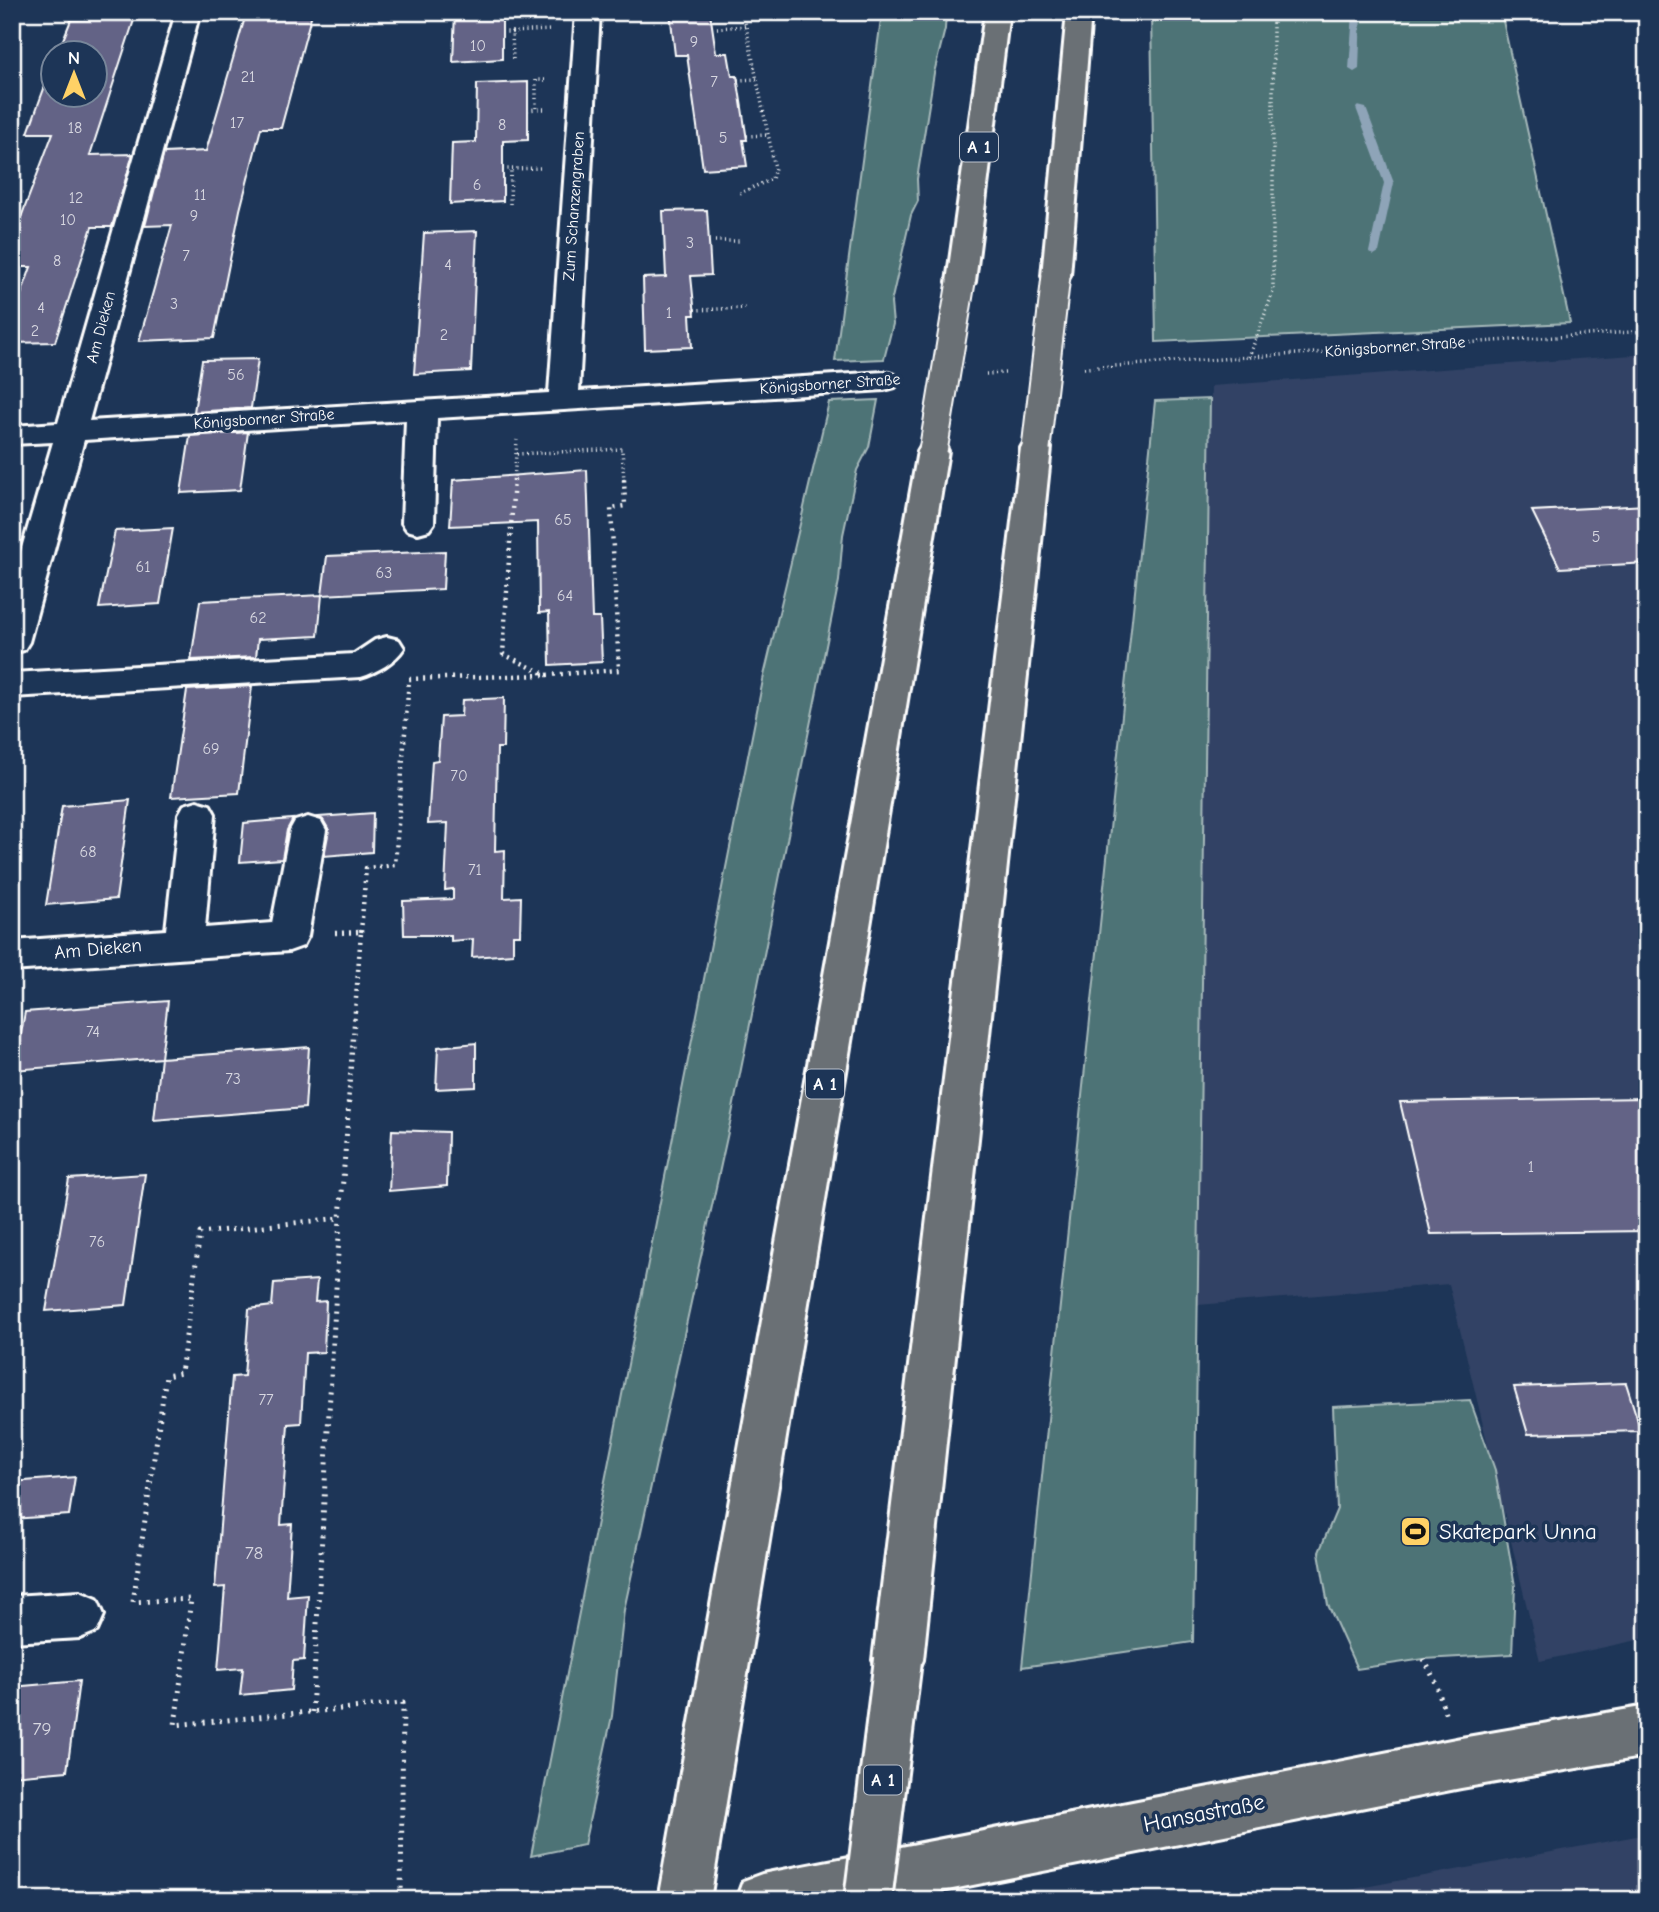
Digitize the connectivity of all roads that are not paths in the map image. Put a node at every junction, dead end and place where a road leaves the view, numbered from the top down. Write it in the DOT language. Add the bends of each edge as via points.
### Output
graph roads {
  1 [pos="188,12"];
  2 [pos="997,12"];
  3 [pos="1079,12"];
  4 [pos="587,21"];
  5 [pos="884,380"];
  6 [pos="563,401"];
  7 [pos="422,410"];
  8 [pos="72,432"];
  9 [pos="12,435"];
  10 [pos="418,523"];
  11 [pos="12,642"];
  12 [pos="387,648"];
  13 [pos="12,685"];
  14 [pos="197,814"];
  15 [pos="308,830"];
  16 [pos="184,942"];
  17 [pos="12,956"];
  18 [pos="80,1615"];
  19 [pos="12,1619"];
  20 [pos="1647,1731"];
  21 [pos="684,1900"];
  22 [pos="762,1900"];
  23 [pos="868,1900"];
  1 -- 8 [label="street, Am Dieken"];
  2 -- 21 [label="main road, A 1, bridge" via="933,451"];
  3 -- 23 [label="main road, A 1, bridge" via="1056,276"];
  4 -- 6 [label="street, Zum Schanzengraben"];
  5 -- 6 [label="street, Königsborner Straße"];
  6 -- 7 [label="street, Königsborner Straße"];
  7 -- 8 [label="street, Königsborner Straße"];
  7 -- 10 [label="street"];
  8 -- 9 [label="street, Königsborner Straße"];
  8 -- 11 [label="street, Am Dieken"];
  12 -- 13 [label="street" via="361,665"];
  14 -- 16 [label="street"];
  15 -- 16 [label="street, Am Dieken" via="289,936"];
  16 -- 17 [label="street, Am Dieken"];
  18 -- 19 [label="street"];
  20 -- 22 [label="main road, Hansastraße"];
}
